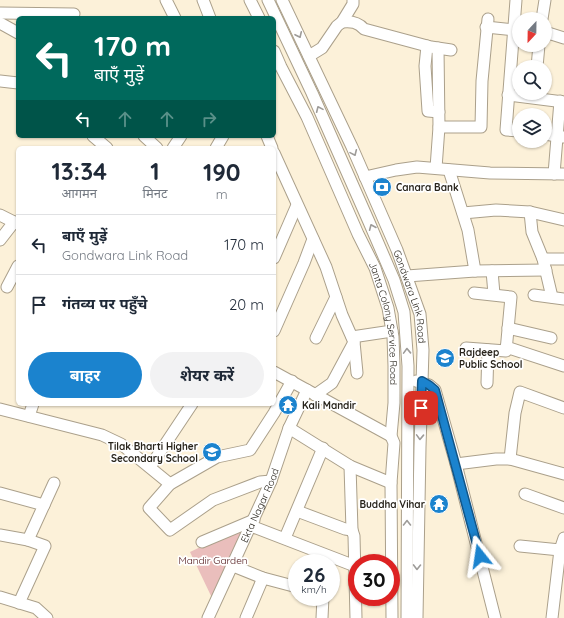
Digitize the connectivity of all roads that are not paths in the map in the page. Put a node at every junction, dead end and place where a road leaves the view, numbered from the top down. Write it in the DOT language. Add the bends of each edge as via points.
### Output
graph roads {
  1 [pos="166,0"];
  2 [pos="203,0"];
  3 [pos="250,0"];
  4 [pos="268,0"];
  5 [pos="282,0"];
  6 [pos="353,0"];
  7 [pos="516,0"];
  8 [pos="545,0"];
  9 [pos="515,12"];
  10 [pos="543,12"];
  11 [pos="0,13"];
  12 [pos="74,14"];
  13 [pos="174,16"];
  14 [pos="209,16"];
  15 [pos="258,16"];
  16 [pos="276,16"];
  17 [pos="276,17"];
  18 [pos="342,22"];
  19 [pos="0,24"];
  20 [pos="512,29"];
  21 [pos="16,32"];
  22 [pos="552,34"];
  23 [pos="564,38"];
  24 [pos="433,47"];
  25 [pos="451,50"];
  26 [pos="512,52"];
  27 [pos="309,56"];
  28 [pos="277,71"];
  29 [pos="0,81"];
  30 [pos="16,83"];
  31 [pos="508,95"];
  32 [pos="512,95"];
  33 [pos="552,100"];
  34 [pos="562,102"];
  35 [pos="439,127"];
  36 [pos="512,130"];
  37 [pos="561,136"];
  38 [pos="146,138"];
  39 [pos="156,146"];
  40 [pos="436,168"];
  41 [pos="277,170"];
  42 [pos="449,170"];
  43 [pos="559,174"];
  44 [pos="365,177"];
  45 [pos="297,206"];
  46 [pos="463,212"];
  47 [pos="530,212"];
  48 [pos="0,215"];
  49 [pos="564,220"];
  50 [pos="16,223"];
  51 [pos="313,239"];
  52 [pos="0,240"];
  53 [pos="276,253"];
  54 [pos="543,258"];
  55 [pos="564,259"];
  56 [pos="16,270"];
  57 [pos="546,270"];
  58 [pos="475,271"];
  59 [pos="492,271"];
  60 [pos="407,276"];
  61 [pos="7,287"];
  62 [pos="474,293"];
  63 [pos="494,294"];
  64 [pos="534,295"];
  65 [pos="336,297"];
  66 [pos="552,297"];
  67 [pos="564,299"];
  68 [pos="276,324"];
  69 [pos="508,328"];
  70 [pos="392,331"];
  71 [pos="316,338"];
  72 [pos="551,338"];
  73 [pos="353,340"];
  74 [pos="506,347"];
  75 [pos="466,348"];
  76 [pos="488,350"];
  77 [pos="564,366"];
  78 [pos="276,373"];
  79 [pos="357,373"];
  80 [pos="408,380"];
  81 [pos="292,381"];
  82 [pos="422,381"];
  83 [pos="487,383"];
  84 [pos="311,393"];
  85 [pos="32,406"];
  86 [pos="191,406"];
  87 [pos="564,408"];
  88 [pos="0,409"];
  89 [pos="29,416"];
  90 [pos="289,428"];
  91 [pos="391,436"];
  92 [pos="323,448"];
  93 [pos="510,459"];
  94 [pos="456,464"];
  95 [pos="350,466"];
  96 [pos="150,467"];
  97 [pos="564,474"];
  98 [pos="271,482"];
  99 [pos="54,483"];
  100 [pos="391,483"];
  101 [pos="170,484"];
  102 [pos="0,493"];
  103 [pos="525,494"];
  104 [pos="44,505"];
  105 [pos="564,508"];
  106 [pos="297,511"];
  107 [pos="252,523"];
  108 [pos="352,530"];
  109 [pos="0,535"];
  110 [pos="285,538"];
  111 [pos="564,538"];
  112 [pos="28,540"];
  113 [pos="202,542"];
  114 [pos="520,546"];
  115 [pos="560,550"];
  116 [pos="355,554"];
  117 [pos="348,563"];
  118 [pos="233,566"];
  119 [pos="263,578"];
  120 [pos="288,585"];
  121 [pos="0,597"];
  122 [pos="19,603"];
  123 [pos="323,606"];
  124 [pos="356,606"];
  125 [pos="47,618"];
  126 [pos="208,618"];
  127 [pos="246,618"];
  128 [pos="322,618"];
  129 [pos="356,618"];
  130 [pos="392,618"];
  131 [pos="407,618"];
  132 [pos="417,618"];
  133 [pos="495,618"];
  134 [pos="552,618"];
  1 -- 13 [label="street"];
  2 -- 14 [label="street"];
  3 -- 15 [label="street"];
  16 -- 4 [label="street, Gondwara Link Road, one-way"];
  5 -- 27 [label="street, Gondwara Link Road, one-way"];
  6 -- 18 [label="street"];
  7 -- 9 [label="street"];
  8 -- 10 [label="street"];
  11 -- 12 [label="street"];
  80 -- 17 [label="street, Gondwara Link Road, one-way" via="404,312 394,280"];
  18 -- 24 [label="street" via="350,21 360,24 364,30"];
  18 -- 27 [label="street" via="322,48"];
  19 -- 21 [label="street"];
  20 -- 35 [label="street" via="487,23 481,127"];
  22 -- 23 [label="street"];
  24 -- 25 [label="street"];
  24 -- 35 [label="street"];
  26 -- 31 [label="street"];
  27 -- 44 [label="street, Gondwara Link Road, one-way"];
  28 -- 70 [label="street, Janta Colony Service Road" via="307,117 375,268 388,308"];
  29 -- 30 [label="street"];
  31 -- 32 [label="street"];
  31 -- 36 [label="street" via="506,130"];
  33 -- 34 [label="street"];
  34 -- 37 [label="street"];
  35 -- 40 [label="street"];
  37 -- 43 [label="street"];
  38 -- 39 [label="street"];
  40 -- 42 [label="street"];
  40 -- 44 [label="street" via="410,168"];
  41 -- 45 [label="street"];
  42 -- 43 [label="street" via="490,174"];
  42 -- 46 [label="street"];
  44 -- 60 [label="street, Gondwara Link Road"];
  45 -- 51 [label="street"];
  45 -- 53 [label="street"];
  46 -- 47 [label="street"];
  46 -- 58 [label="street"];
  47 -- 49 [label="street"];
  47 -- 54 [label="street" via="532,232"];
  48 -- 50 [label="street"];
  50 -- 52 [label="street"];
  51 -- 65 [label="street"];
  51 -- 68 [label="street"];
  54 -- 55 [label="street"];
  54 -- 57 [label="street"];
  56 -- 61 [label="street"];
  57 -- 59 [label="street"];
  57 -- 66 [label="street"];
  58 -- 59 [label="street"];
  58 -- 60 [label="street"];
  59 -- 63 [label="street"];
  60 -- 82 [label="street, Gondwara Link Road" via="420,314"];
  62 -- 63 [label="street"];
  63 -- 69 [label="street" via="511,297"];
  64 -- 66 [label="street"];
  65 -- 71 [label="street"];
  65 -- 73 [label="street"];
  66 -- 67 [label="street"];
  69 -- 72 [label="street"];
  69 -- 74 [label="street"];
  70 -- 73 [label="street"];
  70 -- 91 [label="street, Janta Colony Service Road" via="394,388"];
  73 -- 79 [label="street"];
  73 -- 84 [label="street" via="332,383"];
  74 -- 76 [label="street" via="506,351"];
  74 -- 77 [label="street"];
  75 -- 76 [label="street"];
  76 -- 83 [label="street"];
  78 -- 81 [label="street"];
  80 -- 82 [label="street"];
  131 -- 80 [label="street, Gondwara Link Road, one-way"];
  81 -- 84 [label="street"];
  81 -- 101 [label="street" via="250,450 217,456"];
  82 -- 94 [label="street" via="435,390"];
  82 -- 132 [label="street, Gondwara Link Road, one-way"];
  84 -- 90 [label="street, Ekta Nagar Road"];
  84 -- 91 [label="street"];
  85 -- 89 [label="street"];
  86 -- 96 [label="street"];
  87 -- 93 [label="street" via="520,392"];
  88 -- 89 [label="street"];
  89 -- 96 [label="street" via="102,435 121,444"];
  90 -- 92 [label="street"];
  90 -- 98 [label="street, Ekta Nagar Road"];
  91 -- 100 [label="street, Janta Colony Service Road" via="394,443"];
  92 -- 95 [label="street"];
  92 -- 106 [label="street"];
  93 -- 94 [label="street"];
  93 -- 97 [label="street"];
  94 -- 133 [label="street"];
  95 -- 100 [label="street"];
  95 -- 108 [label="street"];
  96 -- 101 [label="street"];
  98 -- 101 [label="street" via="260,482 213,500 170,530 149,508"];
  98 -- 107 [label="street, Ekta Nagar Road"];
  99 -- 104 [label="street"];
  100 -- 130 [label="street, Janta Colony Service Road"];
  102 -- 104 [label="street"];
  103 -- 105 [label="street"];
  104 -- 112 [label="street"];
  106 -- 108 [label="street"];
  106 -- 110 [label="street"];
  107 -- 110 [label="street"];
  107 -- 113 [label="street"];
  107 -- 118 [label="street, Ekta Nagar Road"];
  108 -- 116 [label="street"];
  109 -- 112 [label="street"];
  110 -- 117 [label="street"];
  111 -- 115 [label="street"];
  112 -- 122 [label="street" via="45,546"];
  114 -- 115 [label="street"];
  115 -- 134 [label="street"];
  118 -- 119 [label="street"];
  118 -- 126 [label="street, Ekta Nagar Road"];
  119 -- 120 [label="street"];
  119 -- 127 [label="street"];
  121 -- 122 [label="street"];
  122 -- 125 [label="street" via="36,608"];
  123 -- 128 [label="street"];
  124 -- 129 [label="street"];
}
